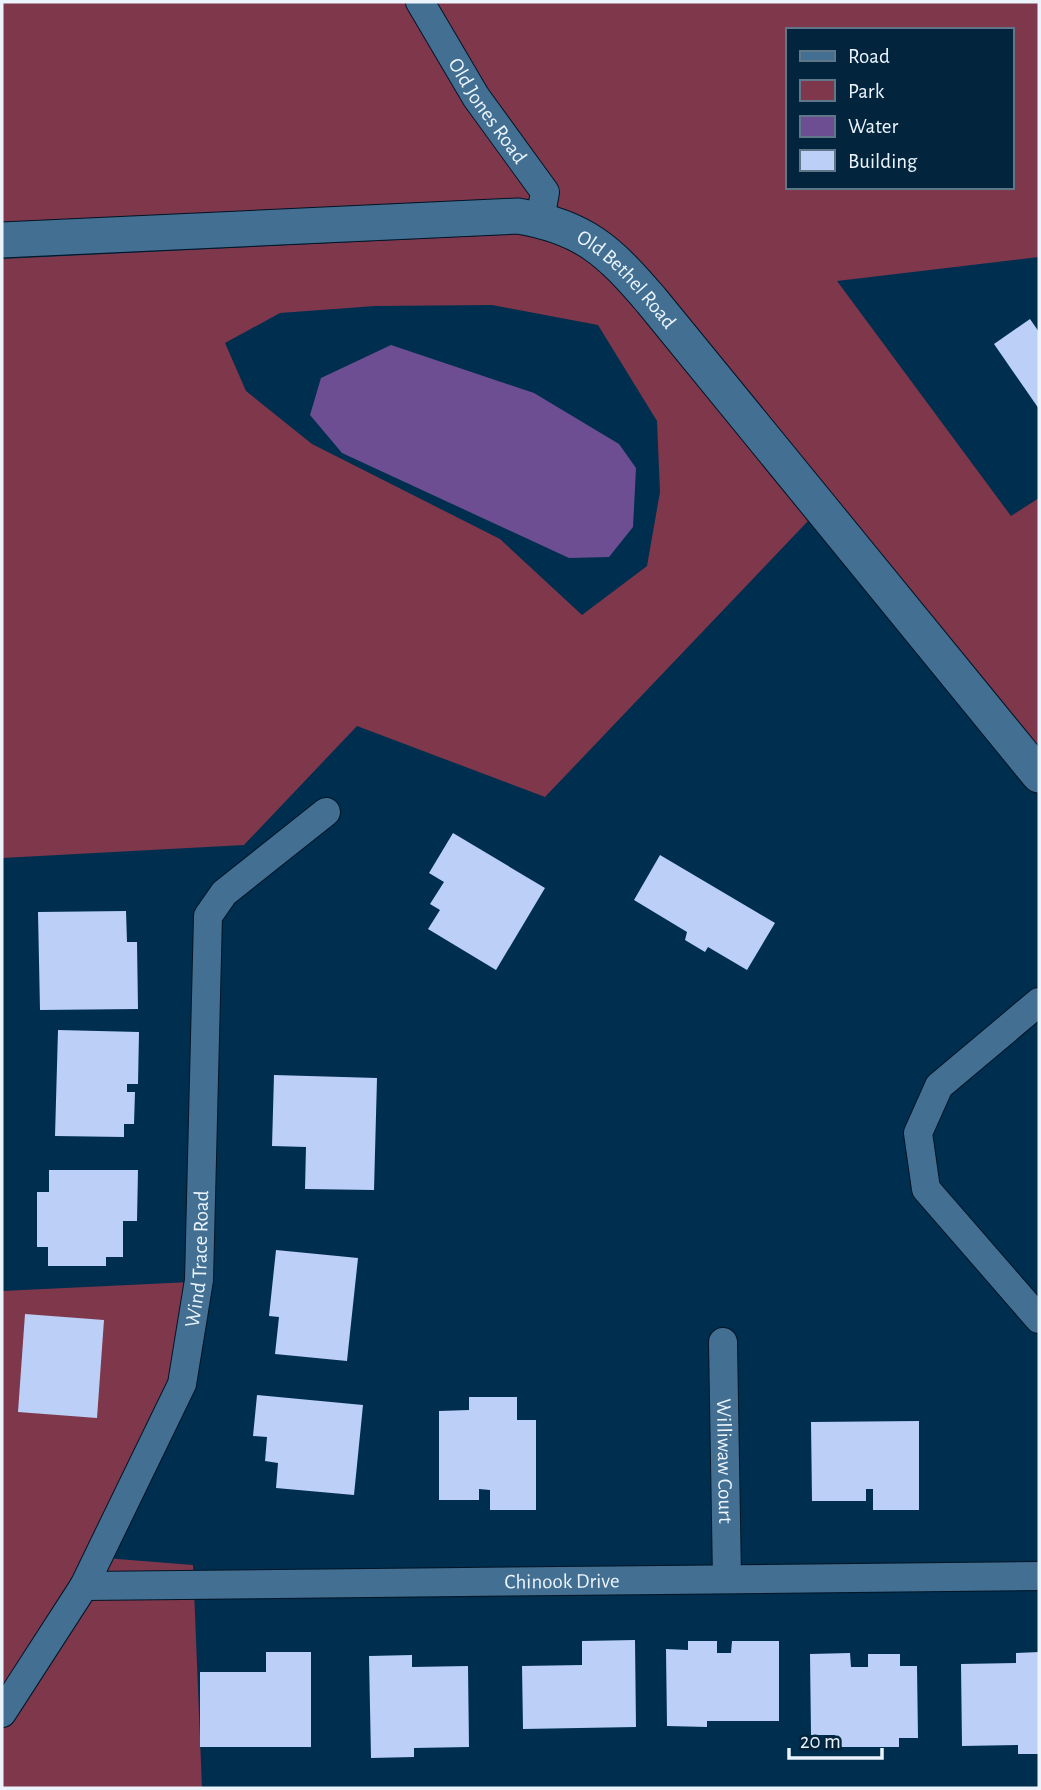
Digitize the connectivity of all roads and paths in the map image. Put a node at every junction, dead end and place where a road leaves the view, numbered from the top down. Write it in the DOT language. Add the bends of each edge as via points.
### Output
graph roads {
  1 [pos="420,2"];
  2 [pos="540,220"];
  3 [pos="2,240"];
  4 [pos="1039,775"];
  5 [pos="326,811"];
  6 [pos="1039,1002"];
  7 [pos="1039,1319"];
  8 [pos="723,1342"];
  9 [pos="1039,1576"];
  10 [pos="727,1579"];
  11 [pos="84,1586"];
  12 [pos="2,1713"];
  1 -- 2 [label="street, Old Jones Road" via="476,97 545,192"];
  2 -- 3 [label="street, Old Bethel Road" via="518,216"];
  2 -- 4 [label="street, Old Bethel Road" via="589,238 618,262"];
  5 -- 11 [label="street, Wind Trace Road" via="224,893 208,916 199,1280 182,1384"];
  6 -- 7 [label="street" via="939,1086 918,1133 926,1189"];
  8 -- 10 [label="street, Williwaw Court"];
  9 -- 10 [label="street, Chinook Drive"];
  10 -- 11 [label="street, Chinook Drive"];
  11 -- 12 [label="street, Wind Trace Road"];
}
